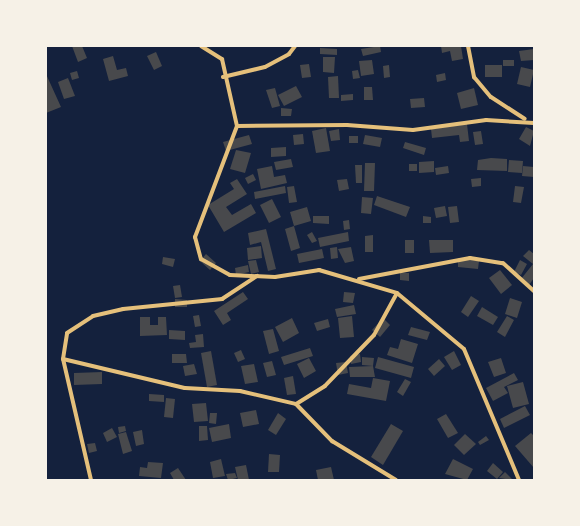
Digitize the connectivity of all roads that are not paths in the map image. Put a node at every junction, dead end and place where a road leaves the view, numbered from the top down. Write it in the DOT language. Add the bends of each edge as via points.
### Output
graph roads {
  1 [pos="201,46"];
  2 [pos="295,46"];
  3 [pos="468,46"];
  4 [pos="223,76"];
  5 [pos="525,120"];
  6 [pos="534,123"];
  7 [pos="237,126"];
  8 [pos="257,276"];
  9 [pos="358,279"];
  10 [pos="534,291"];
  11 [pos="397,293"];
  12 [pos="63,359"];
  13 [pos="296,404"];
  14 [pos="91,480"];
  15 [pos="396,480"];
  16 [pos="519,480"];
  1 -- 4 [label="street" via="222,59"];
  2 -- 4 [label="street" via="289,54 265,67"];
  3 -- 5 [label="street" via="474,77 491,97"];
  4 -- 7 [label="street"];
  5 -- 6 [label="street"];
  5 -- 7 [label="street" via="447,122 413,130 347,125"];
  7 -- 8 [label="street" via="195,237 201,259 230,275"];
  8 -- 9 [label="street" via="319,270"];
  8 -- 12 [label="street" via="222,299 123,309 93,316 67,333"];
  9 -- 10 [label="street" via="470,258 503,263"];
  9 -- 11 [label="street"];
  11 -- 13 [label="street" via="374,335 325,386"];
  11 -- 16 [label="street" via="464,349"];
  12 -- 13 [label="street" via="185,388 240,391"];
  12 -- 14 [label="street"];
  13 -- 15 [label="street" via="332,441"];
}
